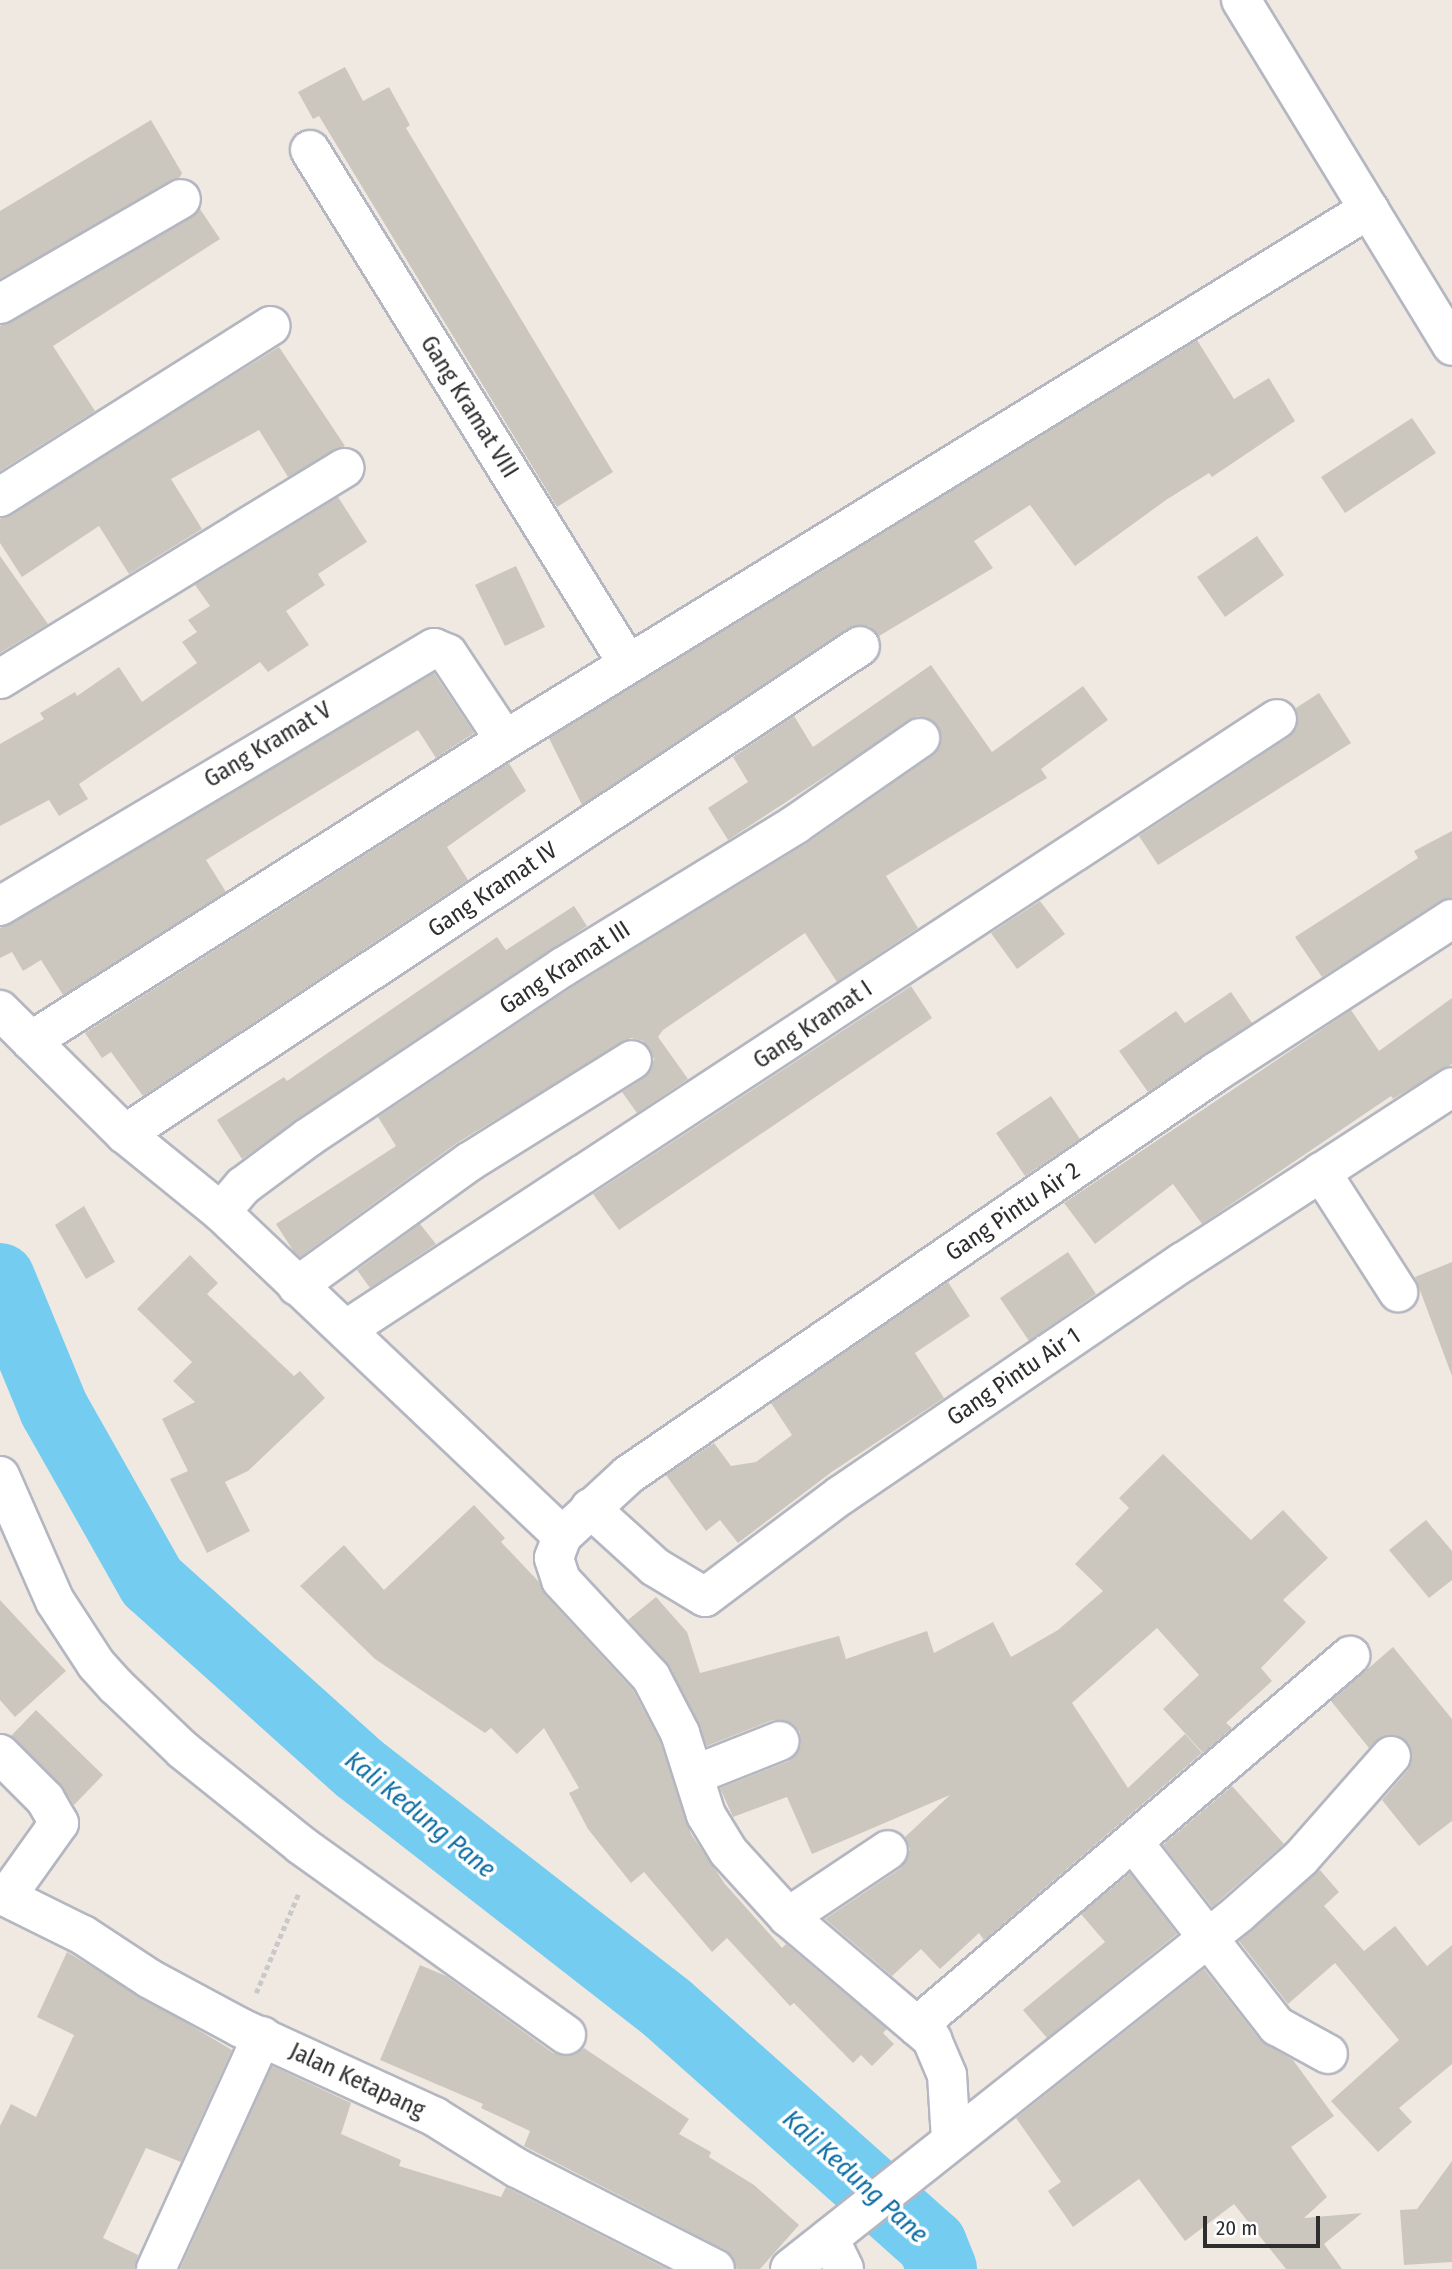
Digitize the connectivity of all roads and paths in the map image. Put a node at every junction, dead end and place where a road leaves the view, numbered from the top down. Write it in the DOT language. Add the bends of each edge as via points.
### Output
graph roads {
  1 [pos="1241,0"];
  2 [pos="310,150"];
  3 [pos="181,199"];
  4 [pos="1369,209"];
  5 [pos="0,304"];
  6 [pos="271,326"];
  7 [pos="1452,346"];
  8 [pos="344,468"];
  9 [pos="0,497"];
  10 [pos="860,646"];
  11 [pos="628,664"];
  12 [pos="0,679"];
  13 [pos="1277,719"];
  14 [pos="920,738"];
  15 [pos="505,740"];
  16 [pos="0,906"];
  17 [pos="1452,919"];
  18 [pos="0,1010"];
  19 [pos="31,1041"];
  20 [pos="632,1060"];
  21 [pos="1452,1087"];
  22 [pos="125,1133"];
  23 [pos="1321,1172"];
  24 [pos="221,1212"];
  25 [pos="297,1286"];
  26 [pos="1398,1292"];
  27 [pos="347,1329"];
  28 [pos="0,1476"];
  29 [pos="570,1532"];
  30 [pos="1350,1656"];
  31 [pos="780,1741"];
  32 [pos="0,1755"];
  33 [pos="1391,1756"];
  34 [pos="694,1775"];
  35 [pos="1133,1842"];
  36 [pos="888,1850"];
  37 [pos="315,1856"];
  38 [pos="4,1895"];
  39 [pos="788,1917"];
  40 [pos="1208,1939"];
  41 [pos="917,2026"];
  42 [pos="252,2032"];
  43 [pos="566,2035"];
  44 [pos="1328,2054"];
  45 [pos="943,2146"];
  46 [pos="839,2245"];
  47 [pos="156,2269"];
  48 [pos="715,2269"];
  49 [pos="790,2269"];
  1 -- 4 [label="street"];
  2 -- 11 [label="street, Gang Kramat VIII"];
  3 -- 5 [label="street"];
  4 -- 7 [label="street"];
  4 -- 11 [label="street"];
  6 -- 9 [label="street"];
  8 -- 12 [label="street"];
  10 -- 22 [label="street, Gang Kramat IV"];
  11 -- 15 [label="street"];
  13 -- 27 [label="street, Gang Kramat I"];
  14 -- 24 [label="street, Gang Kramat III" via="796,824 563,967 309,1137 243,1186"];
  15 -- 16 [label="street, Gang Kramat V" via="448,654 434,648"];
  15 -- 19 [label="street"];
  17 -- 29 [label="street, Gang Pintu Air 2" via="1193,1088 628,1475"];
  18 -- 19 [label="street"];
  19 -- 22 [label="street"];
  20 -- 25 [label="street" via="469,1162"];
  21 -- 23 [label="street, Gang Pintu Air 1"];
  22 -- 24 [label="street"];
  23 -- 26 [label="street"];
  23 -- 29 [label="street, Gang Pintu Air 1" via="841,1495 705,1597 655,1567"];
  24 -- 25 [label="street"];
  25 -- 27 [label="street"];
  27 -- 29 [label="street"];
  28 -- 37 [label="street" via="55,1601 96,1664 183,1750"];
  29 -- 34 [label="street" via="561,1580 651,1677 680,1733"];
  30 -- 35 [label="street"];
  31 -- 34 [label="street"];
  32 -- 38 [label="street" via="45,1799 59,1823"];
  33 -- 40 [label="street" via="1301,1858"];
  34 -- 39 [label="street" via="706,1815 728,1851"];
  35 -- 40 [label="street"];
  35 -- 41 [label="street"];
  36 -- 39 [label="street"];
  37 -- 42 [label="path"];
  37 -- 43 [label="street"];
  38 -- 42 [label="street, Jalan Ketapang"];
  39 -- 41 [label="street"];
  40 -- 44 [label="street" via="1276,2026"];
  40 -- 45 [label="street"];
  41 -- 45 [label="street" via="932,2039 947,2075"];
  42 -- 47 [label="street"];
  42 -- 48 [label="street, Jalan Ketapang" via="435,2117 517,2168"];
  45 -- 46 [label="street"];
  46 -- 49 [label="street"];
}
